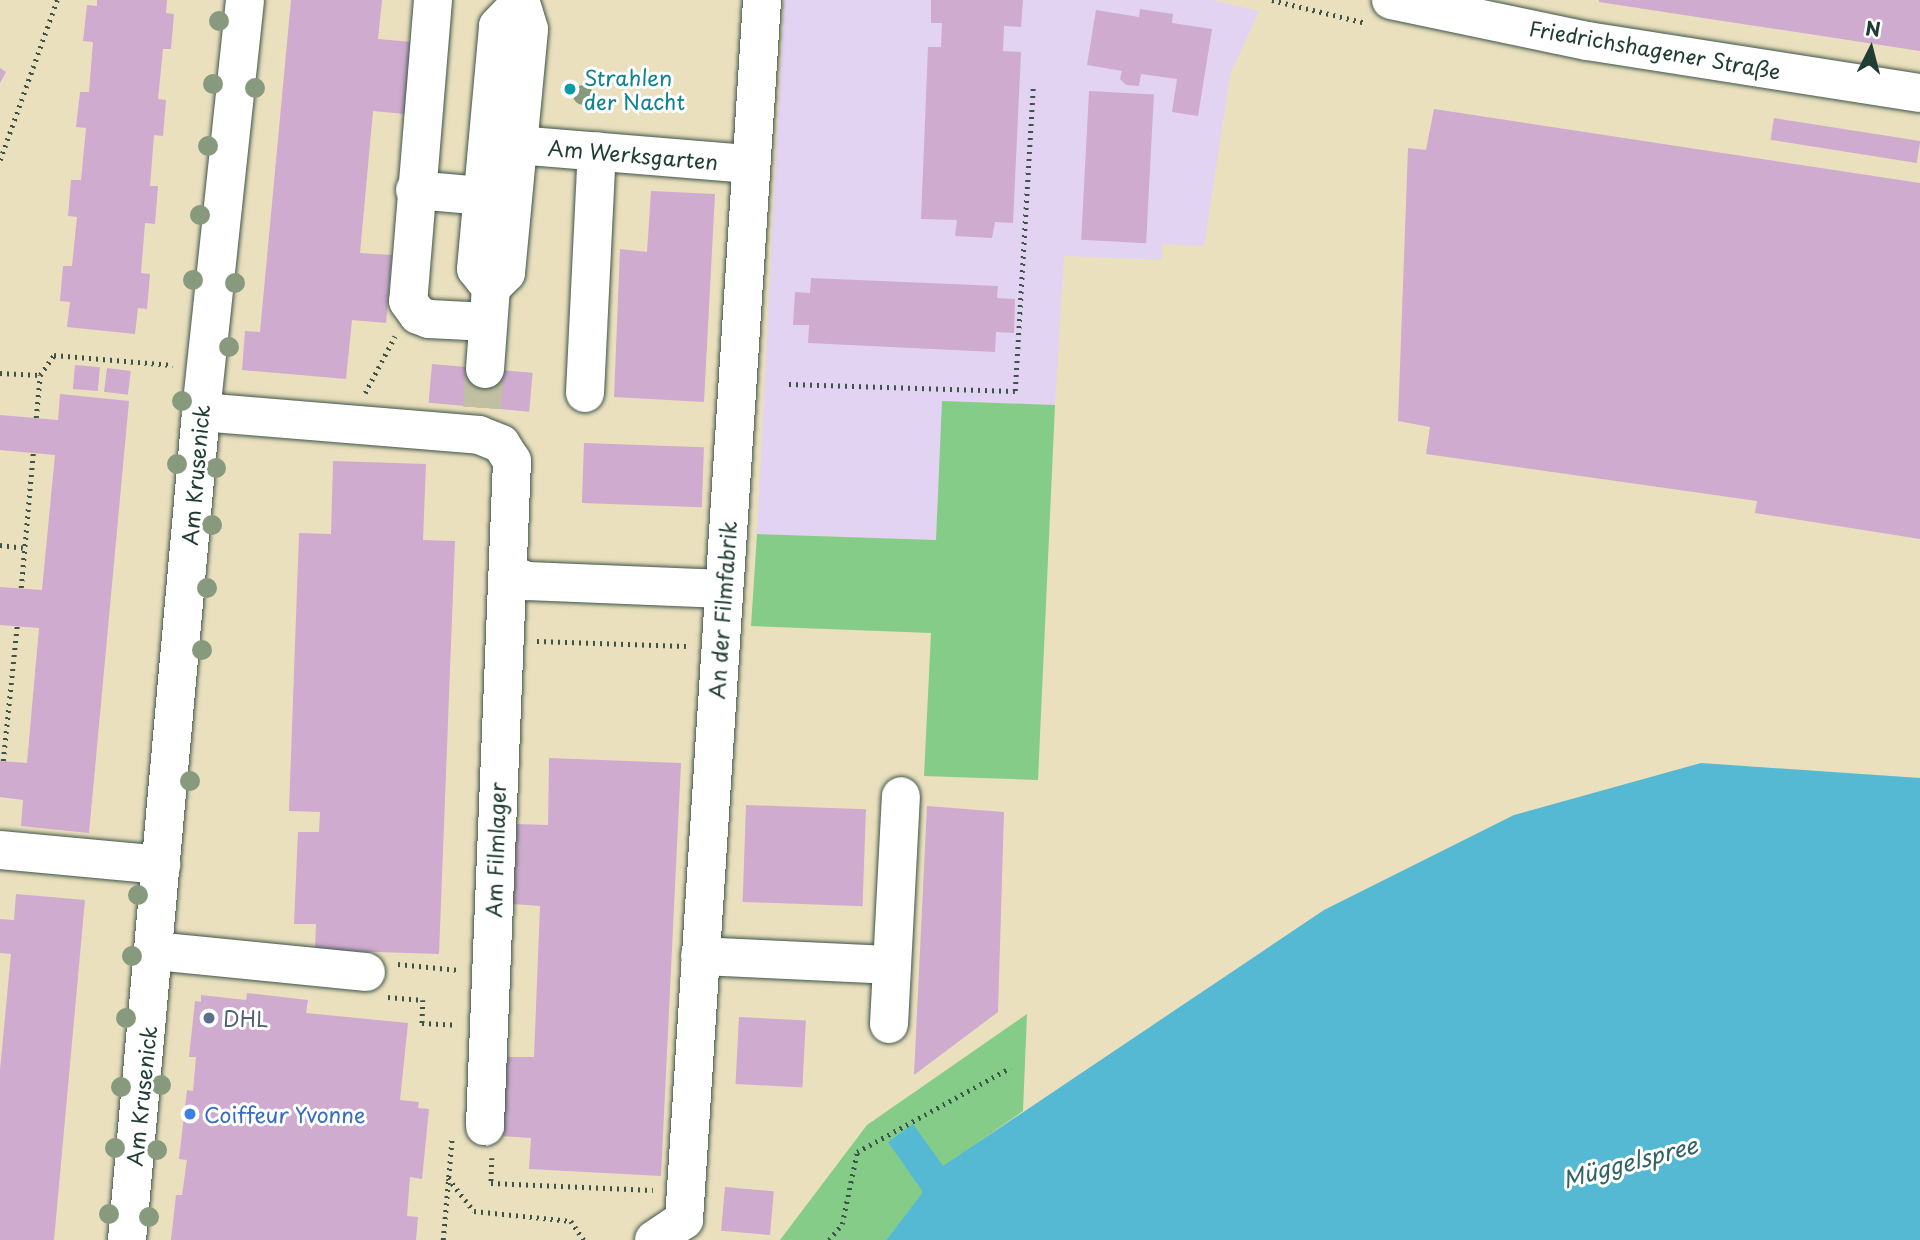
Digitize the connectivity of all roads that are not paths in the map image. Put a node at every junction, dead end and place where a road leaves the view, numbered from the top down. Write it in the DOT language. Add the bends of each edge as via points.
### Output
graph roads {
  1 [pos="245,0"];
  2 [pos="433,0"];
  3 [pos="762,0"];
  4 [pos="1391,0"];
  5 [pos="519,2"];
  6 [pos="1920,93"];
  7 [pos="503,143"];
  8 [pos="597,151"];
  9 [pos="748,164"];
  10 [pos="415,190"];
  11 [pos="483,196"];
  12 [pos="489,305"];
  13 [pos="485,369"];
  14 [pos="585,393"];
  15 [pos="201,412"];
  16 [pos="508,573"];
  17 [pos="724,589"];
  18 [pos="901,796"];
  19 [pos="0,850"];
  20 [pos="161,865"];
  21 [pos="155,951"];
  22 [pos="700,956"];
  23 [pos="891,965"];
  24 [pos="375,984"];
  25 [pos="889,1024"];
  26 [pos="485,1126"];
  27 [pos="675,1217"];
  28 [pos="127,1240"];
  1 -- 15 [label="street, Am Krusenick"];
  2 -- 10 [label="street"];
  3 -- 9 [label="street, An der Filmfabrik"];
  4 -- 6 [label="street, Friedrichshagener Straße" via="1587,41"];
  5 -- 7 [label="street, Am Werksgarten" via="529,29"];
  7 -- 8 [label="street, Am Werksgarten"];
  7 -- 11 [label="street, Am Werksgarten"];
  7 -- 12 [label="street, Am Werksgarten" via="506,273"];
  8 -- 9 [label="street, Am Werksgarten"];
  8 -- 14 [label="street"];
  9 -- 17 [label="street, An der Filmfabrik"];
  10 -- 11 [label="street"];
  10 -- 12 [label="street" via="407,286 411,306 429,319"];
  11 -- 12 [label="street, Am Werksgarten" via="476,269"];
  12 -- 13 [label="street, Am Werksgarten"];
  15 -- 16 [label="street, Am Filmlager" via="360,425 480,421 512,461"];
  15 -- 20 [label="street, Am Krusenick"];
  16 -- 17 [label="street" via="527,581"];
  16 -- 26 [label="street, Am Filmlager" via="505,640 514,745"];
  17 -- 22 [label="street, An der Filmfabrik"];
  18 -- 23 [label="street"];
  19 -- 20 [label="street"];
  20 -- 21 [label="street, Am Krusenick"];
  21 -- 24 [label="street"];
  21 -- 28 [label="street, Am Krusenick"];
  22 -- 23 [label="street"];
  22 -- 27 [label="street, An der Filmfabrik"];
  23 -- 25 [label="street"];
}
